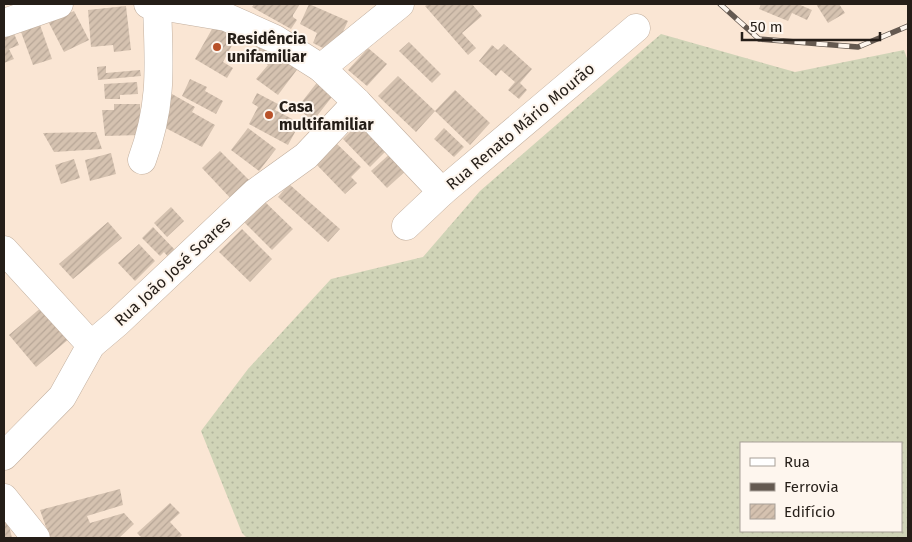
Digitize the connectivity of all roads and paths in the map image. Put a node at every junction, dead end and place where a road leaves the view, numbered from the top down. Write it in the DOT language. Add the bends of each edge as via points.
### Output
graph roads {
  1 [pos="58,4"];
  2 [pos="400,4"];
  3 [pos="153,5"];
  4 [pos="229,11"];
  5 [pos="4,23"];
  6 [pos="636,28"];
  7 [pos="321,68"];
  8 [pos="357,102"];
  9 [pos="142,160"];
  10 [pos="442,192"];
  11 [pos="406,226"];
  12 [pos="4,250"];
  13 [pos="91,344"];
  14 [pos="4,456"];
  15 [pos="4,498"];
  16 [pos="36,538"];
  1 -- 5 [label="street"];
  2 -- 7 [label="street"];
  3 -- 4 [label="street"];
  3 -- 9 [label="street" via="160,83 152,131"];
  4 -- 7 [label="street"];
  6 -- 10 [label="street, Rua Renato Mário Mourão"];
  7 -- 8 [label="street"];
  8 -- 10 [label="street"];
  8 -- 13 [label="street, Rua João José Soares" via="306,156 256,192"];
  10 -- 11 [label="street, Rua Renato Mário Mourão"];
  12 -- 13 [label="street"];
  13 -- 14 [label="street, Rua João José Soares" via="62,398"];
  15 -- 16 [label="street"];
}
